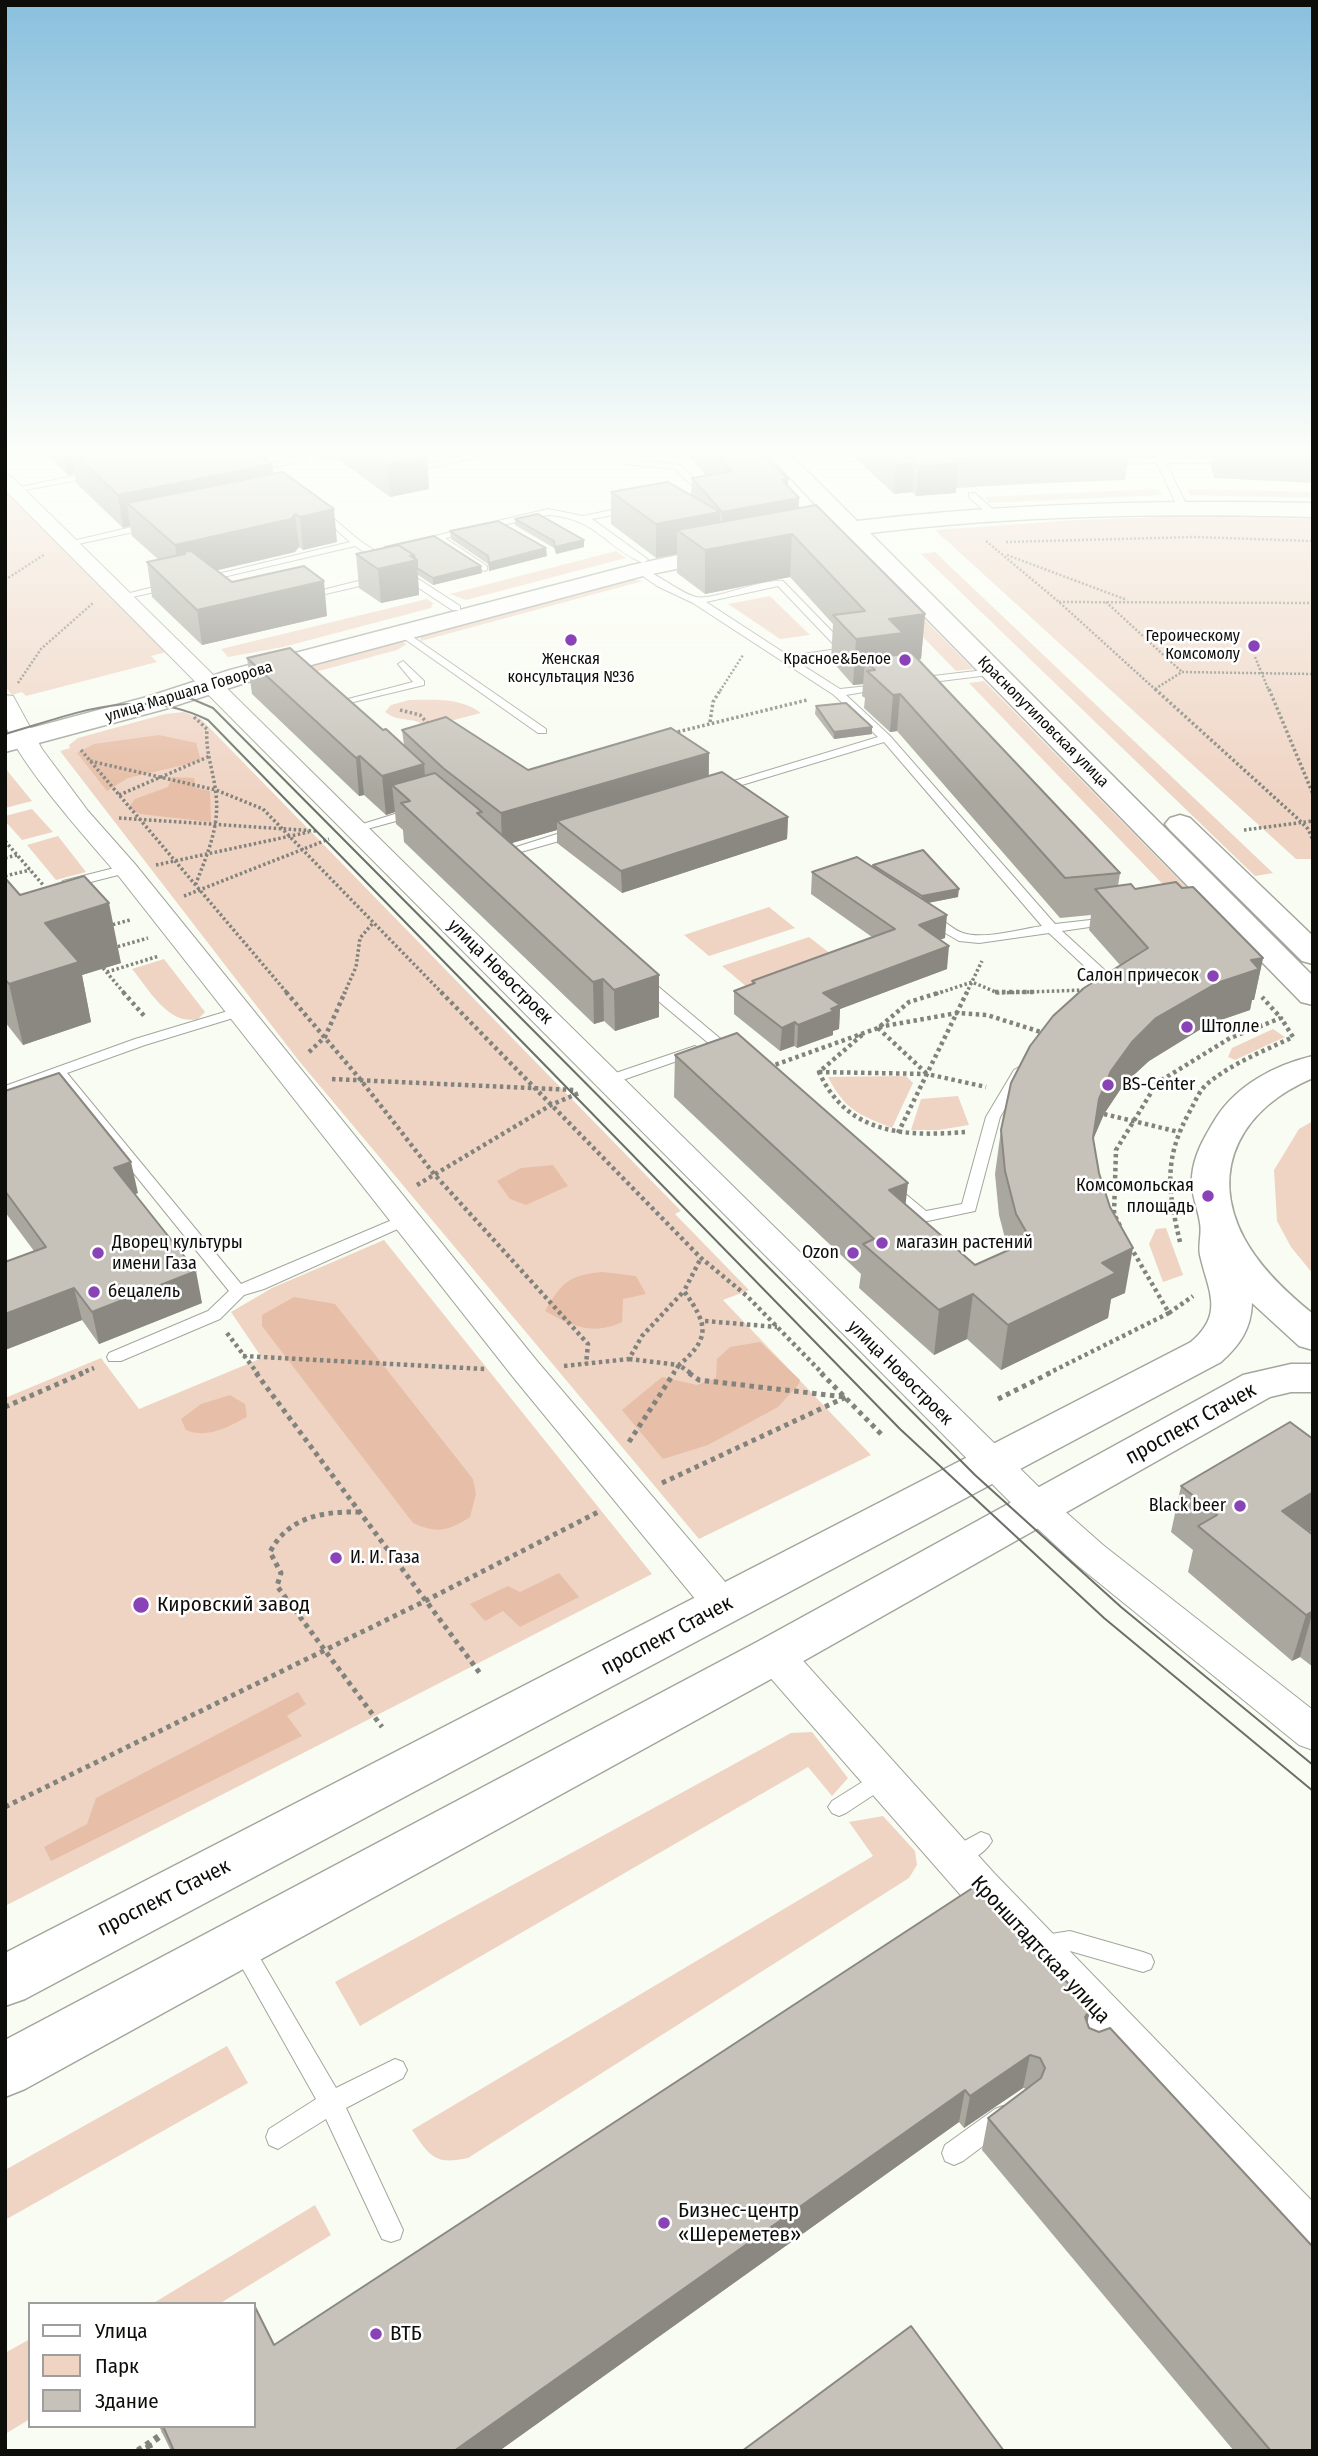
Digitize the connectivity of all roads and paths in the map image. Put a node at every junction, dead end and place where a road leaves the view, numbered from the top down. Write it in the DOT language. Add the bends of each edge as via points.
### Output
graph roads {
  1 [pos="32,564"];
  2 [pos="83,564"];
  3 [pos="271,564"];
  4 [pos="390,564"];
  5 [pos="477,564"];
  6 [pos="648,564"];
  7 [pos="896,564"];
  8 [pos="903,564"];
  9 [pos="1015,564"];
  10 [pos="1031,564"];
  11 [pos="641,565"];
  12 [pos="484,568"];
  13 [pos="404,573"];
  14 [pos="5,580"];
  15 [pos="199,580"];
  16 [pos="187,582"];
  17 [pos="176,585"];
  18 [pos="208,588"];
  19 [pos="123,596"];
  20 [pos="288,599"];
  21 [pos="95,601"];
  22 [pos="697,601"];
  23 [pos="1105,601"];
  24 [pos="1131,601"];
  25 [pos="1059,602"];
  26 [pos="1313,603"];
  27 [pos="456,608"];
  28 [pos="402,633"];
  29 [pos="743,654"];
  30 [pos="1255,656"];
  31 [pos="790,659"];
  32 [pos="403,664"];
  33 [pos="1262,671"];
  34 [pos="993,672"];
  35 [pos="1182,673"];
  36 [pos="1313,674"];
  37 [pos="205,678"];
  38 [pos="1155,689"];
  39 [pos="838,693"];
  40 [pos="810,699"];
  41 [pos="343,712"];
  42 [pos="389,712"];
  43 [pos="185,713"];
  44 [pos="12,719"];
  45 [pos="710,722"];
  46 [pos="542,731"];
  47 [pos="671,734"];
  48 [pos="426,736"];
  49 [pos="886,738"];
  50 [pos="79,747"];
  51 [pos="210,756"];
  52 [pos="90,761"];
  53 [pos="160,777"];
  54 [pos="216,790"];
  55 [pos="705,793"];
  56 [pos="1313,794"];
  57 [pos="118,795"];
  58 [pos="428,808"];
  59 [pos="80,816"];
  60 [pos="138,819"];
  61 [pos="1313,821"];
  62 [pos="1302,823"];
  63 [pos="215,825"];
  64 [pos="590,827"];
  65 [pos="356,828"];
  66 [pos="1244,830"];
  67 [pos="284,831"];
  68 [pos="313,831"];
  69 [pos="291,838"];
  70 [pos="1313,839"];
  71 [pos="302,850"];
  72 [pos="500,854"];
  73 [pos="17,855"];
  74 [pos="206,856"];
  75 [pos="5,858"];
  76 [pos="174,862"];
  77 [pos="126,869"];
  78 [pos="30,870"];
  79 [pos="5,876"];
  80 [pos="58,887"];
  81 [pos="197,889"];
  82 [pos="914,908"];
  83 [pos="1126,918"];
  84 [pos="148,921"];
  85 [pos="373,923"];
  86 [pos="104,927"];
  87 [pos="1051,928"];
  88 [pos="995,936"];
  89 [pos="108,949"];
  90 [pos="167,954"];
  91 [pos="1313,954"];
  92 [pos="631,970"];
  93 [pos="972,982"];
  94 [pos="1112,992"];
  95 [pos="1313,995"];
  96 [pos="1262,997"];
  97 [pos="238,1012"];
  98 [pos="957,1013"];
  99 [pos="878,1028"];
  100 [pos="866,1032"];
  101 [pos="161,1035"];
  102 [pos="1051,1035"];
  103 [pos="325,1037"];
  104 [pos="714,1043"];
  105 [pos="1311,1062"];
  106 [pos="58,1071"];
  107 [pos="756,1072"];
  108 [pos="819,1072"];
  109 [pos="927,1074"];
  110 [pos="290,1075"];
  111 [pos="360,1079"];
  112 [pos="609,1080"];
  113 [pos="534,1087"];
  114 [pos="561,1089"];
  115 [pos="5,1091"];
  116 [pos="1007,1092"];
  117 [pos="569,1097"];
  118 [pos="551,1105"];
  119 [pos="1104,1114"];
  120 [pos="1133,1121"];
  121 [pos="990,1128"];
  122 [pos="1179,1132"];
  123 [pos="898,1133"];
  124 [pos="435,1174"];
  125 [pos="882,1182"];
  126 [pos="407,1205"];
  127 [pos="1219,1226"];
  128 [pos="701,1258"];
  129 [pos="238,1291"];
  130 [pos="684,1291"];
  131 [pos="214,1315"];
  132 [pos="705,1321"];
  133 [pos="779,1327"];
  134 [pos="1313,1336"];
  135 [pos="243,1356"];
  136 [pos="115,1357"];
  137 [pos="629,1359"];
  138 [pos="586,1364"];
  139 [pos="679,1365"];
  140 [pos="525,1369"];
  141 [pos="1313,1378"];
  142 [pos="846,1397"];
  143 [pos="998,1399"];
  144 [pos="5,1406"];
  145 [pos="884,1437"];
  146 [pos="994,1465"];
  147 [pos="610,1471"];
  148 [pos="631,1497"];
  149 [pos="1038,1508"];
  150 [pos="360,1512"];
  151 [pos="425,1601"];
  152 [pos="724,1607"];
  153 [pos="325,1649"];
  154 [pos="774,1655"];
  155 [pos="482,1676"];
  156 [pos="382,1727"];
  157 [pos="1313,1733"];
  158 [pos="883,1778"];
  159 [pos="5,1807"];
  160 [pos="839,1807"];
  161 [pos="239,1943"];
  162 [pos="1034,1944"];
  163 [pos="1143,1962"];
  164 [pos="5,1981"];
  165 [pos="5,2070"];
  166 [pos="395,2070"];
  167 [pos="1024,2101"];
  168 [pos="331,2103"];
  169 [pos="278,2137"];
  170 [pos="954,2153"];
  171 [pos="391,2230"];
  172 [pos="1313,2238"];
  173 [pos="163,2434"];
  174 [pos="149,2447"];
  175 [pos="138,2451"];
  1 -- 14 [label="path"];
  2 -- 19 [label="street, улица Новостроек"];
  3 -- 15 [label="lane"];
  4 -- 13 [label="lane"];
  5 -- 12 [label="lane"];
  6 -- 11 [label="main road, улица Маршала Говорова"];
  7 -- 34 [label="main road, Краснопутиловская улица"];
  8 -- 91 [label="main road, Краснопутиловская улица"];
  9 -- 25 [label="path"];
  10 -- 24 [label="path"];
  11 -- 22 [label="lane" via="660,584"];
  11 -- 27 [label="main road, улица Маршала Говорова"];
  11 -- 28 [label="main road, улица Маршала Говорова"];
  13 -- 20 [label="lane"];
  13 -- 27 [label="lane"];
  15 -- 16 [label="lane"];
  15 -- 18 [label="lane"];
  17 -- 19 [label="lane"];
  19 -- 37 [label="street, улица Новостроек"];
  21 -- 44 [label="path" via="22,673"];
  22 -- 31 [label="lane"];
  22 -- 31 [label="lane" via="780,583 846,652"];
  23 -- 24 [label="path"];
  23 -- 25 [label="path"];
  23 -- 35 [label="path"];
  24 -- 26 [label="path"];
  25 -- 38 [label="path"];
  27 -- 37 [label="main road, улица Маршала Говорова"];
  28 -- 37 [label="main road, улица Маршала Говорова"];
  28 -- 46 [label="lane"];
  29 -- 45 [label="path" via="713,702"];
  30 -- 33 [label="path"];
  31 -- 39 [label="lane"];
  32 -- 41 [label="lane" via="421,682 334,704"];
  33 -- 35 [label="path"];
  33 -- 36 [label="path"];
  33 -- 56 [label="path"];
  34 -- 39 [label="lane"];
  34 -- 95 [label="main road, Краснопутиловская улица" via="1211,905"];
  35 -- 38 [label="path"];
  37 -- 44 [label="main road, улица Маршала Говорова"];
  37 -- 65 [label="street, улица Новостроек"];
  38 -- 62 [label="path"];
  39 -- 49 [label="lane"];
  40 -- 45 [label="path"];
  42 -- 48 [label="path" via="398,709 420,715 431,724"];
  43 -- 51 [label="path" via="207,729 204,743"];
  44 -- 59 [label="street"];
  45 -- 47 [label="path"];
  49 -- 55 [label="lane"];
  49 -- 87 [label="lane"];
  50 -- 52 [label="path"];
  51 -- 53 [label="path"];
  51 -- 54 [label="path"];
  52 -- 53 [label="path"];
  52 -- 57 [label="path"];
  53 -- 54 [label="path"];
  53 -- 57 [label="path"];
  54 -- 63 [label="path"];
  54 -- 67 [label="path" via="263,809"];
  57 -- 60 [label="path"];
  58 -- 65 [label="lane"];
  59 -- 60 [label="path"];
  59 -- 77 [label="street"];
  60 -- 63 [label="path"];
  60 -- 76 [label="path"];
  61 -- 62 [label="path"];
  62 -- 66 [label="path"];
  62 -- 70 [label="path"];
  63 -- 67 [label="path"];
  63 -- 74 [label="path"];
  64 -- 72 [label="lane"];
  65 -- 68 [label="path"];
  65 -- 71 [label="path"];
  65 -- 112 [label="street, улица Новостроек"];
  67 -- 68 [label="path"];
  67 -- 69 [label="path"];
  68 -- 69 [label="path"];
  69 -- 71 [label="path"];
  69 -- 74 [label="path"];
  71 -- 81 [label="path"];
  71 -- 85 [label="path"];
  73 -- 75 [label="path"];
  74 -- 76 [label="path"];
  74 -- 81 [label="path"];
  76 -- 77 [label="path"];
  76 -- 81 [label="path"];
  77 -- 80 [label="lane"];
  77 -- 84 [label="street"];
  78 -- 79 [label="path"];
  81 -- 84 [label="path"];
  81 -- 103 [label="path"];
  82 -- 88 [label="lane" via="959,937"];
  83 -- 87 [label="lane"];
  84 -- 86 [label="path"];
  84 -- 89 [label="path"];
  84 -- 97 [label="street"];
  85 -- 103 [label="path" via="360,938 356,967"];
  85 -- 113 [label="path"];
  87 -- 88 [label="lane"];
  87 -- 94 [label="lane"];
  88 -- 93 [label="path"];
  90 -- 101 [label="path" via="105,970"];
  92 -- 104 [label="lane"];
  93 -- 94 [label="path" via="998,993"];
  93 -- 98 [label="path"];
  93 -- 99 [label="path" via="909,1002"];
  96 -- 120 [label="path" via="1281,1018 1230,1038 1157,1083"];
  97 -- 101 [label="lane"];
  97 -- 110 [label="street"];
  98 -- 99 [label="path"];
  98 -- 102 [label="path" via="987,1015"];
  98 -- 109 [label="path"];
  99 -- 100 [label="path"];
  99 -- 109 [label="path"];
  100 -- 107 [label="path"];
  100 -- 108 [label="path"];
  101 -- 106 [label="lane"];
  102 -- 116 [label="lane"];
  103 -- 110 [label="path"];
  103 -- 111 [label="path"];
  104 -- 107 [label="lane"];
  104 -- 112 [label="lane"];
  105 -- 127 [label="main road" via="1256,1096 1224,1133 1211,1182"];
  106 -- 115 [label="lane"];
  106 -- 129 [label="lane"];
  108 -- 109 [label="path"];
  108 -- 123 [label="path" via="834,1102 853,1116"];
  109 -- 116 [label="path"];
  109 -- 123 [label="path"];
  110 -- 111 [label="path"];
  110 -- 126 [label="street"];
  111 -- 113 [label="path"];
  111 -- 124 [label="path"];
  112 -- 146 [label="street, улица Новостроек"];
  113 -- 114 [label="path"];
  113 -- 118 [label="path"];
  116 -- 121 [label="lane"];
  117 -- 118 [label="path"];
  118 -- 124 [label="path"];
  118 -- 128 [label="path"];
  119 -- 120 [label="path"];
  120 -- 122 [label="path"];
  120 -- 143 [label="path" via="1116,1150 1114,1214 1169,1313"];
  121 -- 123 [label="path" via="940,1135"];
  121 -- 125 [label="lane" via="969,1208 923,1217"];
  124 -- 126 [label="path"];
  124 -- 138 [label="path" via="588,1344"];
  126 -- 129 [label="lane" via="258,1286"];
  126 -- 140 [label="street"];
  127 -- 134 [label="main road" via="1256,1286"];
  127 -- 146 [label="main road, проспект Стачек" via="1219,1253 1233,1294 1223,1337 1206,1352"];
  128 -- 130 [label="path"];
  128 -- 133 [label="path"];
  129 -- 131 [label="lane"];
  130 -- 132 [label="path"];
  130 -- 137 [label="path" via="642,1336"];
  131 -- 135 [label="path"];
  131 -- 136 [label="lane"];
  132 -- 133 [label="path"];
  132 -- 139 [label="path" via="704,1340"];
  133 -- 142 [label="path"];
  135 -- 140 [label="path"];
  135 -- 150 [label="path"];
  136 -- 144 [label="path"];
  137 -- 138 [label="path"];
  137 -- 139 [label="path"];
  138 -- 140 [label="path"];
  139 -- 142 [label="path" via="699,1380"];
  139 -- 147 [label="path"];
  140 -- 147 [label="street"];
  141 -- 149 [label="main road, проспект Стачек" via="1258,1385"];
  142 -- 145 [label="path"];
  142 -- 148 [label="path"];
  146 -- 149 [label="street"];
  146 -- 152 [label="main road, проспект Стачек"];
  147 -- 148 [label="street"];
  148 -- 151 [label="path"];
  148 -- 152 [label="street"];
  149 -- 154 [label="main road, проспект Стачек"];
  149 -- 157 [label="street"];
  150 -- 151 [label="path"];
  150 -- 153 [label="path" via="338,1510 308,1517 275,1538 270,1552 281,1573 276,1586"];
  151 -- 153 [label="path"];
  151 -- 155 [label="path"];
  152 -- 164 [label="main road, проспект Стачек"];
  153 -- 156 [label="path"];
  153 -- 159 [label="path"];
  154 -- 158 [label="street, Кронштадтская улица"];
  154 -- 161 [label="main road, проспект Стачек"];
  158 -- 160 [label="lane"];
  158 -- 162 [label="street, Кронштадтская улица" via="968,1849"];
  161 -- 165 [label="main road, проспект Стачек"];
  161 -- 168 [label="lane"];
  162 -- 163 [label="lane" via="1070,1941"];
  162 -- 172 [label="street, Кронштадтская улица" via="1109,2039"];
  166 -- 168 [label="lane"];
  167 -- 170 [label="lane"];
  168 -- 169 [label="lane"];
  168 -- 171 [label="lane"];
  173 -- 174 [label="path"];
  174 -- 175 [label="path"];
}
